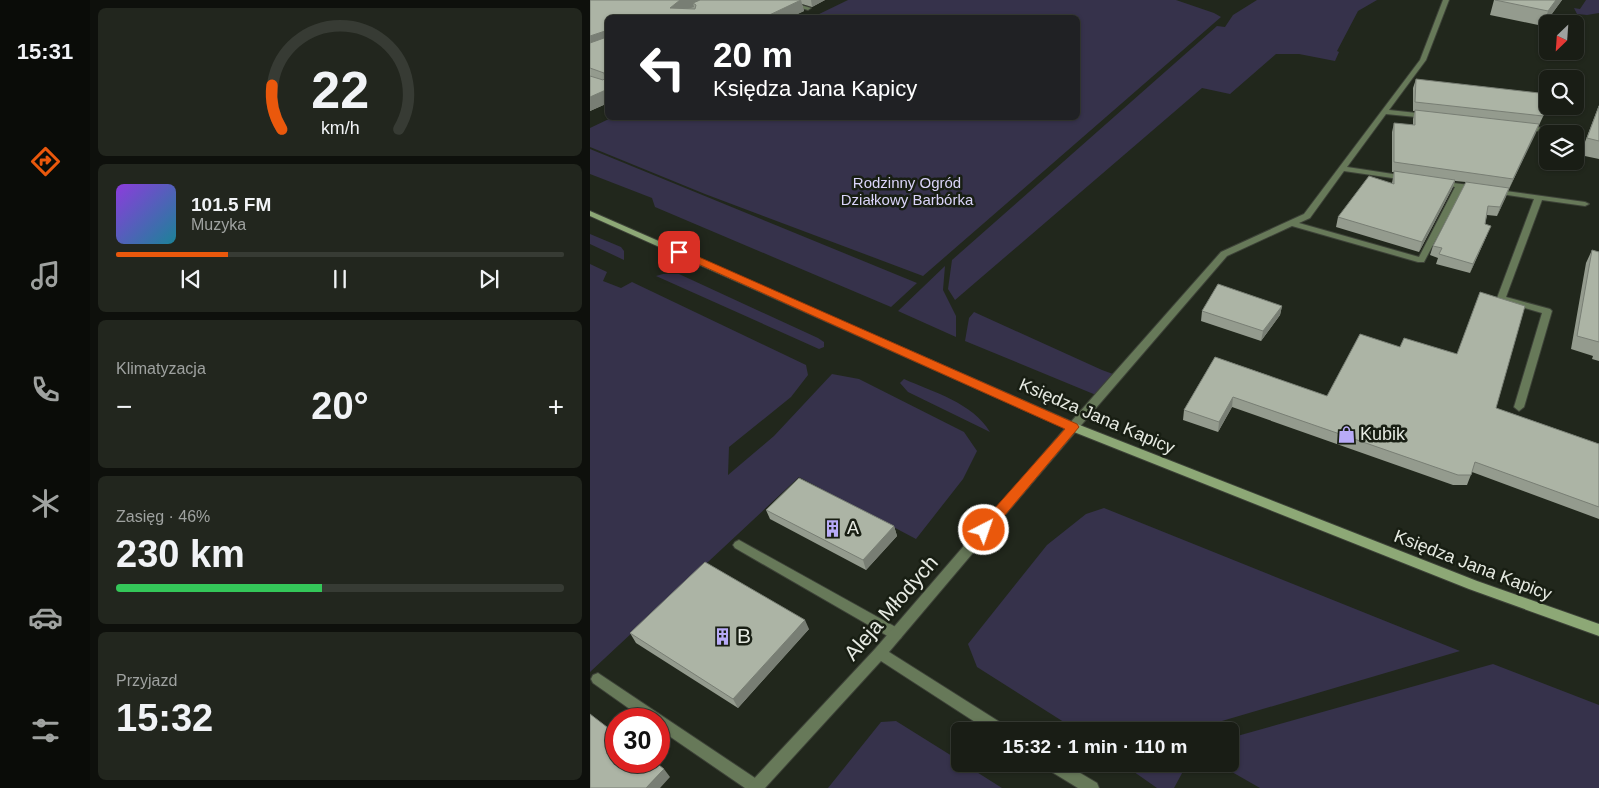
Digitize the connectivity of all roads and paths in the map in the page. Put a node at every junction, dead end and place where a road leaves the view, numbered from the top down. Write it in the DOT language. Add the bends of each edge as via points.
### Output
graph roads {
  1 [pos="777,0"];
  2 [pos="1446,0"];
  3 [pos="808,8"];
  4 [pos="1385,112"];
  5 [pos="1433,117"];
  6 [pos="1519,127"];
  7 [pos="1539,129"];
  8 [pos="1342,169"];
  9 [pos="1411,179"];
  10 [pos="1430,182"];
  11 [pos="1460,186"];
  12 [pos="1480,189"];
  13 [pos="1489,190"];
  14 [pos="1538,197"];
  15 [pos="1585,204"];
  16 [pos="590,213"];
  17 [pos="1291,223"];
  18 [pos="1519,407"];
  19 [pos="1073,427"];
  20 [pos="739,545"];
  21 [pos="1599,630"];
  22 [pos="896,634"];
  23 [pos="880,653"];
  24 [pos="598,679"];
  25 [pos="640,708"];
  26 [pos="987,722"];
  27 [pos="670,729"];
  28 [pos="1065,772"];
  29 [pos="755,787"];
  30 [pos="1092,788"];
  1 -- 3 [label="street"];
  2 -- 4 [label="street, Aleja Młodych" via="1423,60"];
  4 -- 5 [label="street"];
  4 -- 8 [label="street, Aleja Młodych"];
  6 -- 7 [label="street"];
  8 -- 9 [label="street"];
  8 -- 17 [label="street, Aleja Młodych" via="1308,216"];
  10 -- 11 [label="street"];
  11 -- 12 [label="street"];
  11 -- 17 [label="street" via="1421,260"];
  13 -- 14 [label="street"];
  14 -- 15 [label="street"];
  14 -- 18 [label="street" via="1501,298 1547,311"];
  16 -- 19 [label="street, Księdza Jana Kapicy"];
  17 -- 19 [label="street, Aleja Młodych" via="1224,254"];
  19 -- 21 [label="street, Księdza Jana Kapicy" via="1473,586"];
  19 -- 22 [label="street, Aleja Młodych"];
  20 -- 22 [label="street"];
  22 -- 23 [label="street, Aleja Młodych"];
  23 -- 26 [label="street"];
  23 -- 29 [label="street, Aleja Młodych"];
  24 -- 25 [label="street"];
  27 -- 29 [label="street"];
  28 -- 30 [label="street"];
}
